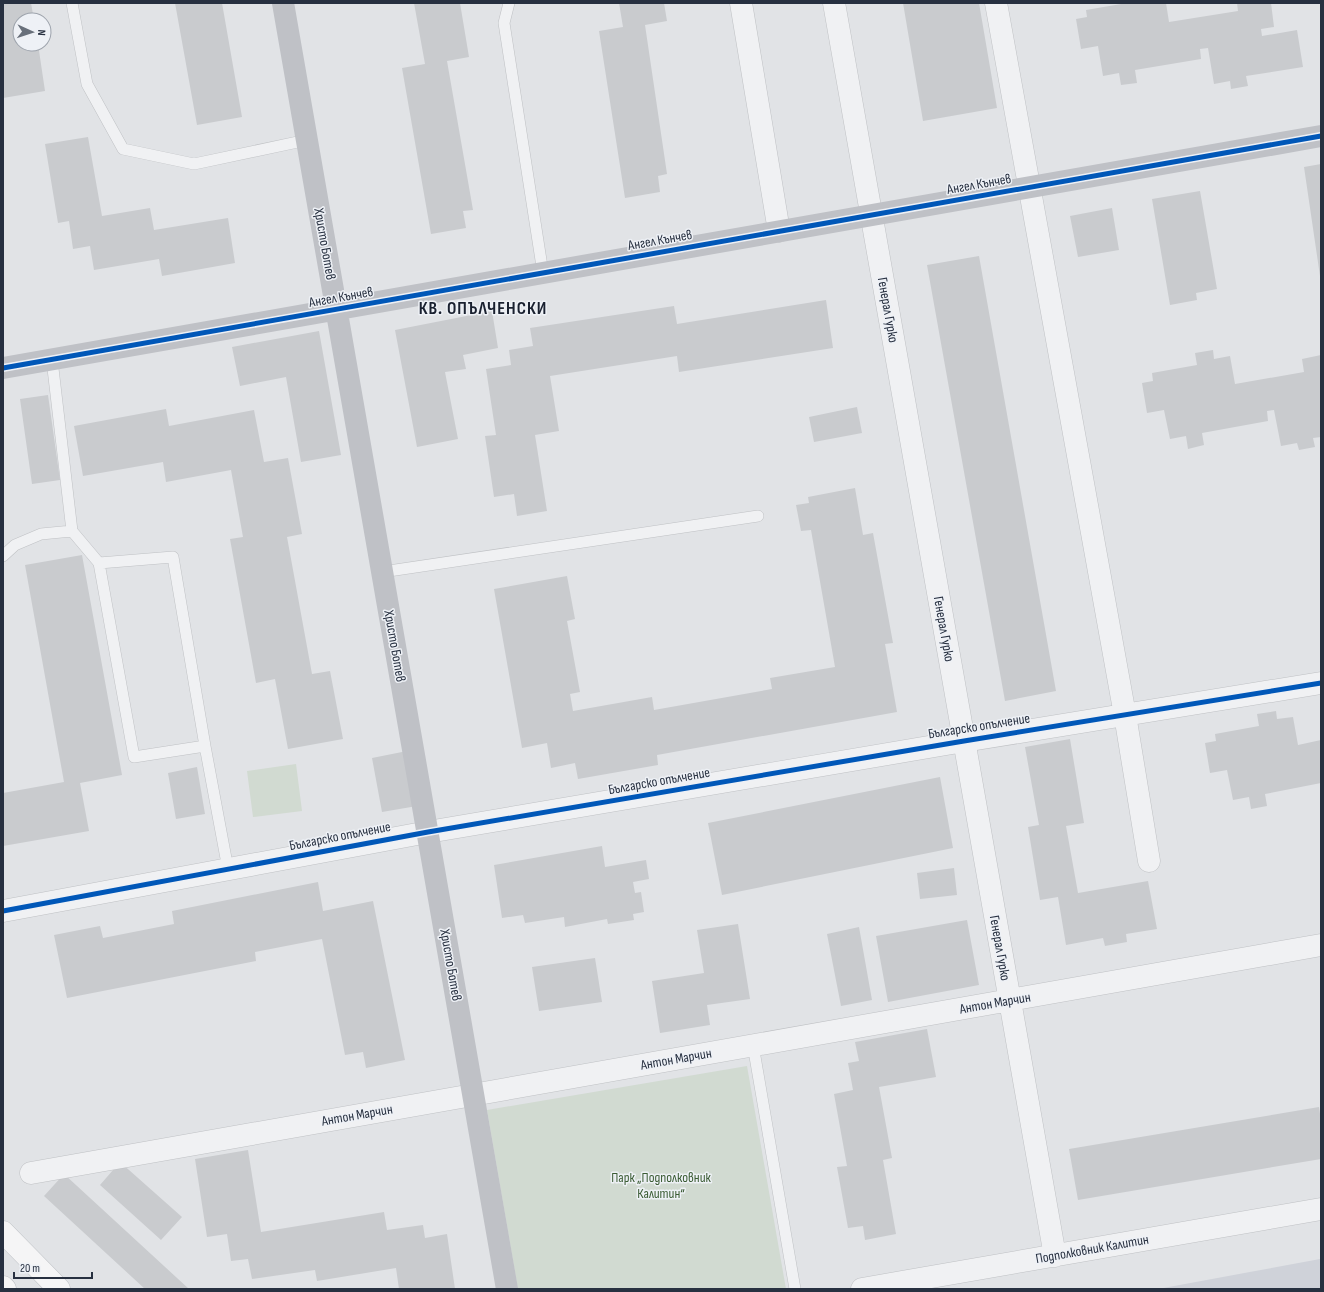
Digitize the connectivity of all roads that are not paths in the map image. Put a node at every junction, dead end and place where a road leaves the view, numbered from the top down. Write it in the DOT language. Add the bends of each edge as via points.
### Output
graph roads {
  1 [pos="72,3"];
  2 [pos="283,3"];
  3 [pos="509,3"];
  4 [pos="741,3"];
  5 [pos="834,3"];
  6 [pos="996,3"];
  7 [pos="1321,136"];
  8 [pos="307,140"];
  9 [pos="1030,187"];
  10 [pos="871,215"];
  11 [pos="779,231"];
  12 [pos="543,273"];
  13 [pos="337,310"];
  14 [pos="52,360"];
  15 [pos="3,368"];
  16 [pos="758,516"];
  17 [pos="72,531"];
  18 [pos="3,556"];
  19 [pos="99,563"];
  20 [pos="382,572"];
  21 [pos="1321,683"];
  22 [pos="1125,715"];
  23 [pos="964,741"];
  24 [pos="206,746"];
  25 [pos="428,832"];
  26 [pos="1149,861"];
  27 [pos="228,869"];
  28 [pos="3,911"];
  29 [pos="1321,945"];
  30 [pos="1009,1000"];
  31 [pos="753,1045"];
  32 [pos="474,1095"];
  33 [pos="31,1173"];
  34 [pos="1321,1209"];
  35 [pos="3,1232"];
  36 [pos="1055,1256"];
  37 [pos="3,1287"];
  38 [pos="5,1289"];
  39 [pos="59,1289"];
  40 [pos="507,1289"];
  41 [pos="795,1289"];
  42 [pos="862,1289"];
  1 -- 8 [label="lane" via="88,84 123,149 194,164"];
  2 -- 8 [label="street, Христо Ботев"];
  3 -- 12 [label="lane" via="504,23"];
  4 -- 11 [label="street"];
  5 -- 10 [label="street, Генерал Гурко"];
  6 -- 9 [label="street"];
  7 -- 9 [label="street, Ангел Кънчев"];
  8 -- 13 [label="street, Христо Ботев"];
  9 -- 10 [label="street, Ангел Кънчев"];
  9 -- 22 [label="street"];
  10 -- 11 [label="street, Ангел Кънчев"];
  10 -- 23 [label="street, Генерал Гурко"];
  11 -- 12 [label="street, Ангел Кънчев"];
  12 -- 13 [label="street, Ангел Кънчев"];
  13 -- 14 [label="street, Ангел Кънчев"];
  13 -- 20 [label="street, Христо Ботев"];
  14 -- 15 [label="street, Ангел Кънчев"];
  14 -- 17 [label="lane"];
  16 -- 20 [label="lane"];
  17 -- 18 [label="lane" via="41,534 15,545"];
  17 -- 19 [label="lane"];
  19 -- 24 [label="lane" via="173,557"];
  19 -- 24 [label="lane" via="134,757"];
  20 -- 25 [label="street, Христо Ботев"];
  21 -- 22 [label="street, Българско опълчение"];
  22 -- 23 [label="street, Българско опълчение"];
  22 -- 26 [label="street"];
  23 -- 25 [label="street, Българско опълчение"];
  23 -- 30 [label="street, Генерал Гурко"];
  24 -- 27 [label="lane"];
  25 -- 27 [label="street, Българско опълчение"];
  25 -- 32 [label="street, Христо Ботев"];
  27 -- 28 [label="street, Българско опълчение"];
  29 -- 30 [label="street, Антон Марчин"];
  30 -- 31 [label="street, Антон Марчин"];
  30 -- 36 [label="street, Генерал Гурко"];
  31 -- 32 [label="street, Антон Марчин"];
  31 -- 41 [label="lane"];
  32 -- 33 [label="street, Антон Марчин"];
  32 -- 40 [label="street, Христо Ботев"];
  34 -- 36 [label="street, Подполковник Калитин"];
  35 -- 39 [label="main road"];
  36 -- 42 [label="street, Подполковник Калитин"];
  37 -- 38 [label="main road"];
}
